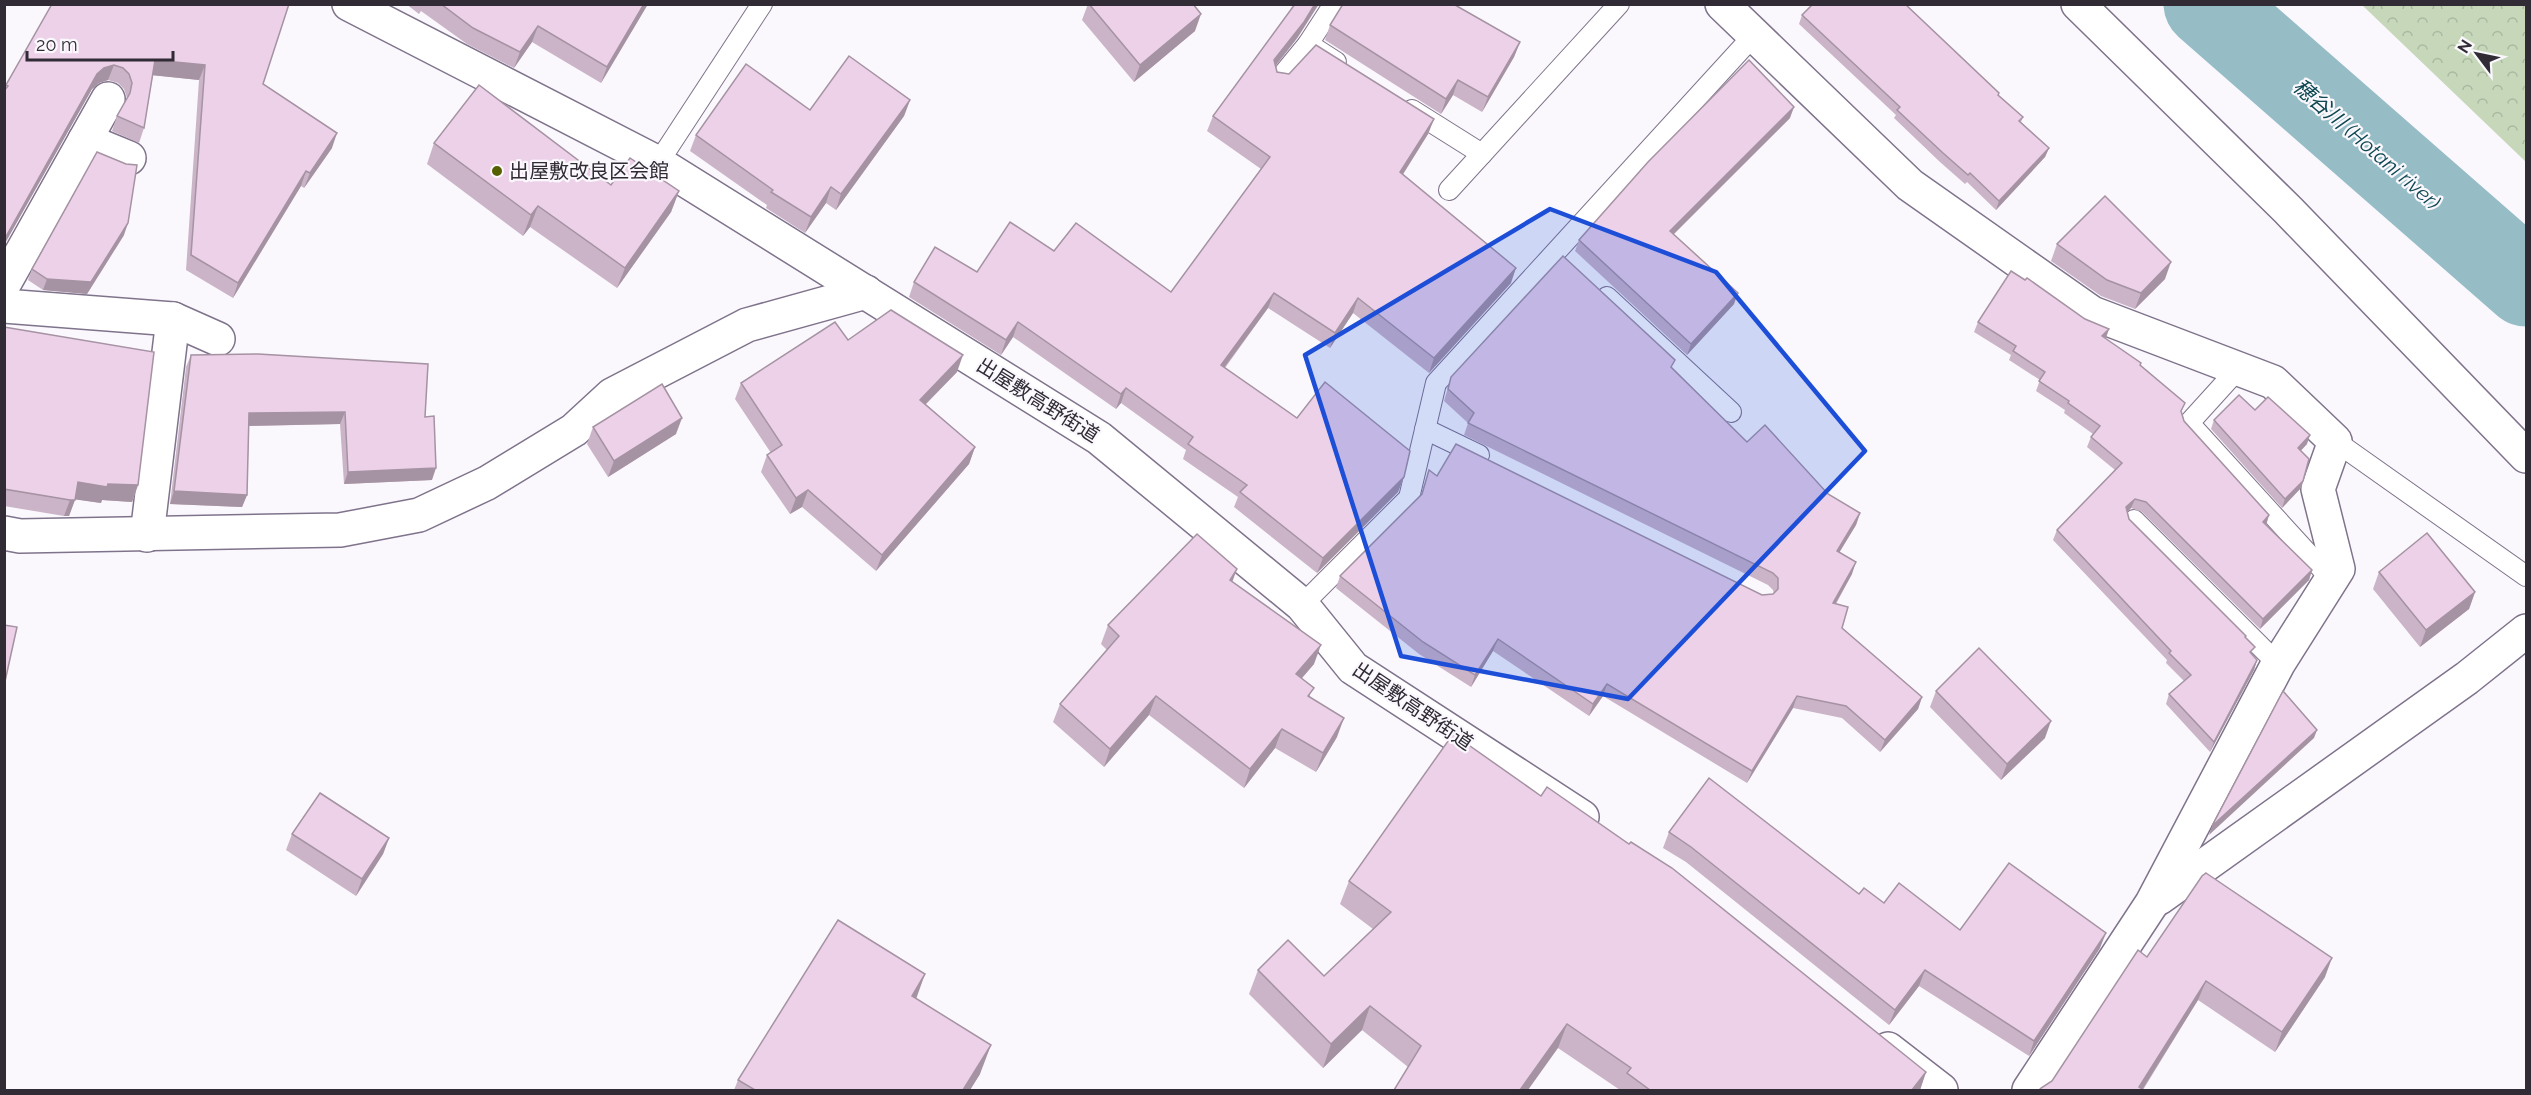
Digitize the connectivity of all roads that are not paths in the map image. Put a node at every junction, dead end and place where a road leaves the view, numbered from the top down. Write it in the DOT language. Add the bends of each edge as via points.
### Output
graph roads {
  1 [pos="349,4"];
  2 [pos="762,4"];
  3 [pos="1334,4"];
  4 [pos="1619,4"];
  5 [pos="1722,4"];
  6 [pos="2078,4"];
  7 [pos="1754,35"];
  8 [pos="1308,44"];
  9 [pos="1356,75"];
  10 [pos="1280,78"];
  11 [pos="108,99"];
  12 [pos="1395,99"];
  13 [pos="85,140"];
  14 [pos="1482,154"];
  15 [pos="129,158"];
  16 [pos="658,164"];
  17 [pos="1449,190"];
  18 [pos="1557,250"];
  19 [pos="1574,267"];
  20 [pos="1592,283"];
  21 [pos="4,284"];
  22 [pos="866,292"];
  23 [pos="4,306"];
  24 [pos="173,319"];
  25 [pos="218,339"];
  26 [pos="2238,369"];
  27 [pos="1731,412"];
  28 [pos="1425,429"];
  29 [pos="2335,441"];
  30 [pos="2526,456"];
  31 [pos="1499,465"];
  32 [pos="2134,520"];
  33 [pos="4,533"];
  34 [pos="147,535"];
  35 [pos="2526,576"];
  36 [pos="2332,580"];
  37 [pos="1302,605"];
  38 [pos="2526,631"];
  39 [pos="2278,664"];
  40 [pos="1604,832"];
  41 [pos="2152,903"];
  42 [pos="1867,1032"];
  43 [pos="1941,1090"];
  44 [pos="2029,1090"];
  1 -- 16 [label="street, 出屋敷高野街道"];
  2 -- 16 [label="lane"];
  3 -- 8 [label="lane"];
  4 -- 14 [label="lane"];
  5 -- 7 [label="street"];
  6 -- 30 [label="street" via="2288,210"];
  7 -- 18 [label="lane"];
  7 -- 26 [label="street" via="1910,185 2092,313"];
  8 -- 9 [label="lane"];
  8 -- 10 [label="lane"];
  11 -- 13 [label="street"];
  12 -- 14 [label="lane"];
  13 -- 15 [label="street"];
  13 -- 21 [label="street"];
  14 -- 17 [label="lane"];
  16 -- 22 [label="street, 出屋敷高野街道"];
  18 -- 19 [label="lane"];
  18 -- 28 [label="lane" via="1436,383"];
  20 -- 27 [label="lane"];
  22 -- 34 [label="street" via="747,325 612,395 574,430 487,483 419,515 340,530"];
  22 -- 37 [label="street, 出屋敷高野街道" via="1099,438"];
  23 -- 24 [label="street"];
  24 -- 25 [label="street"];
  24 -- 34 [label="street"];
  26 -- 29 [label="street" via="2273,382"];
  26 -- 36 [label="lane" via="2189,423"];
  28 -- 31 [label="lane"];
  28 -- 37 [label="lane" via="1409,498"];
  29 -- 35 [label="lane"];
  29 -- 36 [label="street" via="2318,489 2338,569"];
  32 -- 39 [label="lane"];
  33 -- 34 [label="street"];
  36 -- 39 [label="street"];
  37 -- 40 [label="street, 出屋敷高野街道" via="1353,668"];
  38 -- 41 [label="street" via="2467,678"];
  39 -- 41 [label="street"];
  41 -- 44 [label="street"];
  42 -- 43 [label="street"];
}
